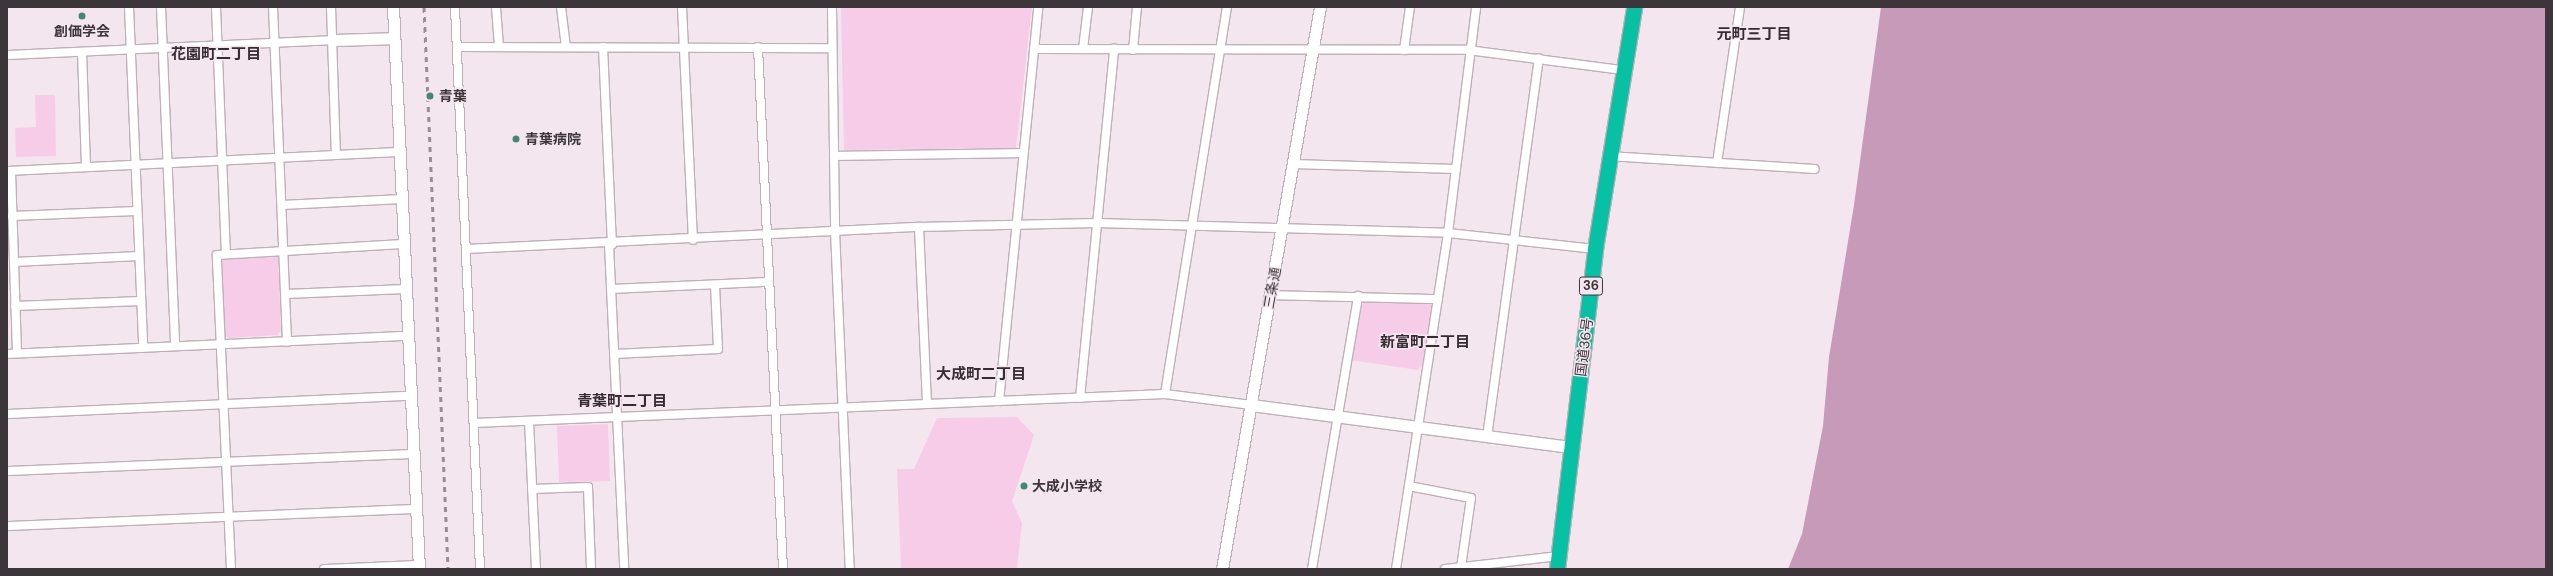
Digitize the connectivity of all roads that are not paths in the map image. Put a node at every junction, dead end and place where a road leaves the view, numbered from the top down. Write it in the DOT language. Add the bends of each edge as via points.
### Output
graph roads {
  1 [pos="128,7"];
  2 [pos="161,7"];
  3 [pos="216,7"];
  4 [pos="273,7"];
  5 [pos="331,7"];
  6 [pos="393,7"];
  7 [pos="455,7"];
  8 [pos="496,7"];
  9 [pos="561,7"];
  10 [pos="682,7"];
  11 [pos="832,7"];
  12 [pos="1038,7"];
  13 [pos="1088,7"];
  14 [pos="1137,7"];
  15 [pos="1227,7"];
  16 [pos="1320,7"];
  17 [pos="1410,7"];
  18 [pos="1476,7"];
  19 [pos="1634,7"];
  20 [pos="1740,7"];
  21 [pos="394,38"];
  22 [pos="332,40"];
  23 [pos="275,43"];
  24 [pos="218,46"];
  25 [pos="457,47"];
  26 [pos="499,47"];
  27 [pos="566,47"];
  28 [pos="603,47"];
  29 [pos="758,47"];
  30 [pos="163,48"];
  31 [pos="684,48"];
  32 [pos="832,48"];
  33 [pos="1034,49"];
  34 [pos="1083,49"];
  35 [pos="1114,49"];
  36 [pos="130,50"];
  37 [pos="1133,50"];
  38 [pos="1222,50"];
  39 [pos="1314,50"];
  40 [pos="1404,50"];
  41 [pos="1468,50"];
  42 [pos="82,52"];
  43 [pos="7,55"];
  44 [pos="1539,60"];
  45 [pos="1622,70"];
  46 [pos="399,152"];
  47 [pos="1023,153"];
  48 [pos="336,155"];
  49 [pos="834,156"];
  50 [pos="1608,156"];
  51 [pos="279,158"];
  52 [pos="222,161"];
  53 [pos="1717,163"];
  54 [pos="168,164"];
  55 [pos="1293,164"];
  56 [pos="136,165"];
  57 [pos="86,167"];
  58 [pos="1456,169"];
  59 [pos="1815,169"];
  60 [pos="9,171"];
  61 [pos="402,199"];
  62 [pos="282,205"];
  63 [pos="136,211"];
  64 [pos="12,216"];
  65 [pos="1016,223"];
  66 [pos="1097,223"];
  67 [pos="919,227"];
  68 [pos="1192,227"];
  69 [pos="1282,230"];
  70 [pos="835,232"];
  71 [pos="1448,233"];
  72 [pos="767,235"];
  73 [pos="693,240"];
  74 [pos="1514,240"];
  75 [pos="403,244"];
  76 [pos="610,245"];
  77 [pos="466,249"];
  78 [pos="1595,249"];
  79 [pos="284,251"];
  80 [pos="226,254"];
  81 [pos="139,256"];
  82 [pos="14,262"];
  83 [pos="768,282"];
  84 [pos="716,285"];
  85 [pos="405,289"];
  86 [pos="611,289"];
  87 [pos="286,294"];
  88 [pos="1270,295"];
  89 [pos="1358,296"];
  90 [pos="1438,299"];
  91 [pos="141,301"];
  92 [pos="15,306"];
  93 [pos="408,336"];
  94 [pos="287,342"];
  95 [pos="220,344"];
  96 [pos="175,346"];
  97 [pos="143,348"];
  98 [pos="17,353"];
  99 [pos="7,354"];
  100 [pos="614,354"];
  101 [pos="1165,394"];
  102 [pos="411,396"];
  103 [pos="1080,398"];
  104 [pos="1000,401"];
  105 [pos="927,404"];
  106 [pos="223,405"];
  107 [pos="1251,405"];
  108 [pos="843,406"];
  109 [pos="775,410"];
  110 [pos="7,414"];
  111 [pos="1336,416"];
  112 [pos="617,417"];
  113 [pos="530,421"];
  114 [pos="474,424"];
  115 [pos="1418,427"];
  116 [pos="1487,437"];
  117 [pos="1572,447"];
  118 [pos="414,454"];
  119 [pos="226,461"];
  120 [pos="7,470"];
  121 [pos="1409,486"];
  122 [pos="532,489"];
  123 [pos="416,509"];
  124 [pos="229,516"];
  125 [pos="7,526"];
  126 [pos="1558,564"];
  127 [pos="419,567"];
  128 [pos="1461,567"];
  129 [pos="231,569"];
  130 [pos="324,569"];
  131 [pos="480,569"];
  132 [pos="536,569"];
  133 [pos="591,569"];
  134 [pos="624,569"];
  135 [pos="783,569"];
  136 [pos="850,569"];
  137 [pos="1222,569"];
  138 [pos="1312,569"];
  139 [pos="1396,569"];
  140 [pos="1445,569"];
  1 -- 36 [label="street"];
  2 -- 30 [label="street"];
  3 -- 24 [label="street"];
  4 -- 23 [label="street"];
  5 -- 22 [label="street"];
  6 -- 21 [label="street"];
  7 -- 25 [label="street"];
  8 -- 26 [label="street"];
  9 -- 27 [label="street"];
  10 -- 31 [label="street"];
  11 -- 32 [label="street"];
  12 -- 33 [label="street"];
  13 -- 34 [label="street"];
  14 -- 37 [label="street"];
  15 -- 38 [label="street"];
  16 -- 39 [label="street, 三条通"];
  17 -- 40 [label="street"];
  18 -- 41 [label="street"];
  19 -- 45 [label="highway, 国道36号 / 36"];
  20 -- 53 [label="street"];
  21 -- 22 [label="street"];
  21 -- 46 [label="street"];
  22 -- 23 [label="street"];
  22 -- 48 [label="street"];
  23 -- 24 [label="street"];
  23 -- 51 [label="street"];
  24 -- 30 [label="street"];
  24 -- 52 [label="street"];
  25 -- 26 [label="street"];
  25 -- 77 [label="street"];
  26 -- 27 [label="street"];
  27 -- 28 [label="street"];
  28 -- 31 [label="street"];
  28 -- 76 [label="street"];
  29 -- 31 [label="street"];
  29 -- 32 [label="street"];
  29 -- 72 [label="street"];
  30 -- 36 [label="street"];
  30 -- 54 [label="street"];
  31 -- 73 [label="street"];
  32 -- 49 [label="street"];
  33 -- 34 [label="street"];
  33 -- 47 [label="street"];
  34 -- 35 [label="street"];
  35 -- 37 [label="street"];
  35 -- 66 [label="street"];
  36 -- 42 [label="street"];
  36 -- 56 [label="street"];
  37 -- 38 [label="street"];
  38 -- 39 [label="street"];
  38 -- 68 [label="street"];
  39 -- 40 [label="street"];
  39 -- 55 [label="street, 三条通"];
  40 -- 41 [label="street"];
  41 -- 44 [label="street"];
  41 -- 58 [label="street"];
  42 -- 43 [label="street"];
  42 -- 57 [label="street"];
  44 -- 45 [label="street"];
  44 -- 74 [label="street"];
  45 -- 50 [label="highway, 国道36号 / 36"];
  46 -- 48 [label="street"];
  46 -- 61 [label="street"];
  47 -- 49 [label="street"];
  47 -- 65 [label="street"];
  48 -- 51 [label="street"];
  49 -- 70 [label="street"];
  50 -- 53 [label="street"];
  50 -- 78 [label="highway, 国道36号 / 36"];
  51 -- 52 [label="street"];
  51 -- 62 [label="street"];
  52 -- 54 [label="street"];
  52 -- 80 [label="street"];
  53 -- 59 [label="street"];
  54 -- 56 [label="street"];
  54 -- 96 [label="street"];
  55 -- 58 [label="street"];
  55 -- 69 [label="street, 三条通"];
  56 -- 57 [label="street"];
  56 -- 63 [label="street"];
  57 -- 60 [label="street"];
  58 -- 71 [label="street"];
  60 -- 64 [label="street"];
  61 -- 62 [label="street"];
  61 -- 75 [label="street"];
  62 -- 79 [label="street"];
  63 -- 64 [label="street"];
  63 -- 81 [label="street"];
  64 -- 82 [label="street"];
  65 -- 66 [label="street"];
  65 -- 67 [label="street"];
  65 -- 104 [label="street"];
  66 -- 68 [label="street"];
  66 -- 103 [label="street"];
  67 -- 70 [label="street"];
  67 -- 105 [label="street"];
  68 -- 69 [label="street"];
  68 -- 101 [label="street"];
  69 -- 71 [label="street"];
  69 -- 88 [label="street, 三条通"];
  70 -- 72 [label="street"];
  70 -- 108 [label="street"];
  71 -- 74 [label="street"];
  71 -- 90 [label="street"];
  72 -- 73 [label="street"];
  72 -- 83 [label="street"];
  73 -- 76 [label="street"];
  74 -- 78 [label="street"];
  74 -- 116 [label="street"];
  75 -- 79 [label="street"];
  75 -- 85 [label="street"];
  76 -- 77 [label="street"];
  76 -- 86 [label="street"];
  77 -- 114 [label="street"];
  78 -- 117 [label="highway, 国道36号 / 36"];
  79 -- 80 [label="street"];
  79 -- 87 [label="street"];
  80 -- 95 [label="street" via="217,255"];
  81 -- 82 [label="street"];
  81 -- 91 [label="street"];
  82 -- 92 [label="street"];
  83 -- 84 [label="street"];
  83 -- 109 [label="street"];
  84 -- 86 [label="street"];
  84 -- 100 [label="street" via="718,349"];
  85 -- 87 [label="street"];
  85 -- 93 [label="street"];
  86 -- 100 [label="street"];
  87 -- 94 [label="street"];
  88 -- 89 [label="street"];
  88 -- 107 [label="street, 三条通"];
  89 -- 90 [label="street"];
  89 -- 111 [label="street"];
  90 -- 115 [label="street"];
  91 -- 92 [label="street"];
  91 -- 97 [label="street"];
  92 -- 98 [label="street"];
  93 -- 94 [label="street"];
  93 -- 102 [label="street"];
  94 -- 95 [label="street"];
  95 -- 96 [label="street"];
  95 -- 106 [label="street"];
  96 -- 97 [label="street"];
  97 -- 98 [label="street"];
  98 -- 99 [label="street"];
  100 -- 112 [label="street"];
  101 -- 103 [label="street"];
  101 -- 107 [label="street"];
  102 -- 106 [label="street"];
  102 -- 118 [label="street"];
  103 -- 104 [label="street"];
  104 -- 105 [label="street"];
  105 -- 108 [label="street"];
  106 -- 110 [label="street"];
  106 -- 119 [label="street"];
  107 -- 111 [label="street"];
  107 -- 137 [label="street, 三条通"];
  108 -- 109 [label="street"];
  108 -- 136 [label="street"];
  109 -- 112 [label="street"];
  109 -- 135 [label="street"];
  111 -- 115 [label="street"];
  111 -- 138 [label="street"];
  112 -- 113 [label="street"];
  112 -- 134 [label="street"];
  113 -- 114 [label="street"];
  113 -- 122 [label="street"];
  114 -- 131 [label="street"];
  115 -- 116 [label="street"];
  115 -- 121 [label="street"];
  116 -- 117 [label="street"];
  117 -- 126 [label="highway, 国道36号 / 36"];
  118 -- 119 [label="street"];
  118 -- 123 [label="street"];
  119 -- 120 [label="street"];
  119 -- 124 [label="street"];
  121 -- 128 [label="street" via="1471,498"];
  121 -- 139 [label="street"];
  122 -- 132 [label="street"];
  122 -- 133 [label="street" via="588,487"];
  123 -- 124 [label="street"];
  123 -- 127 [label="street"];
  124 -- 125 [label="street"];
  124 -- 129 [label="street"];
  126 -- 128 [label="street"];
  127 -- 130 [label="street"];
  128 -- 140 [label="street"];
}
